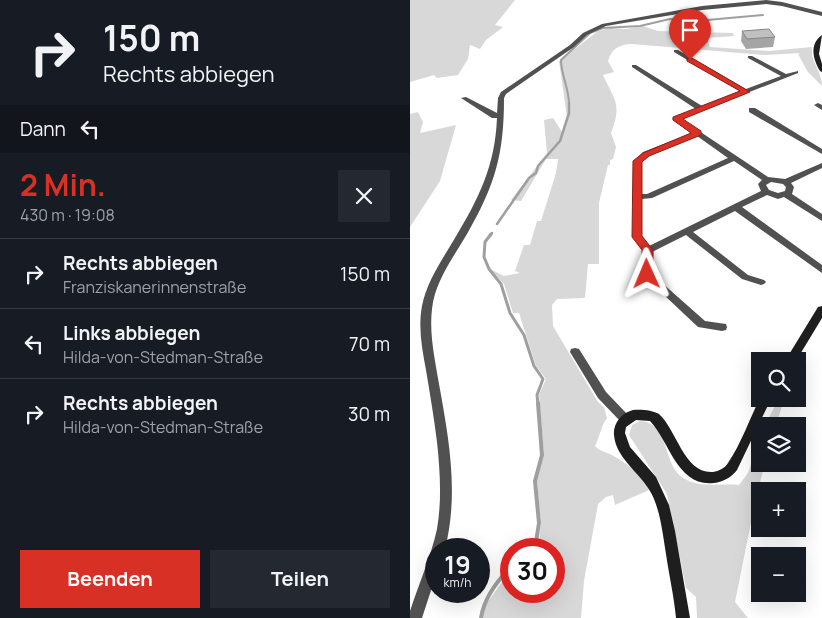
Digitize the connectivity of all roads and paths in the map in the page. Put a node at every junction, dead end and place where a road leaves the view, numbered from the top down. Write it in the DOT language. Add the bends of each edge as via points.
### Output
graph roads {
  1 [pos="822,14"];
  2 [pos="822,37"];
  3 [pos="676,51"];
  4 [pos="750,57"];
  5 [pos="634,66"];
  6 [pos="822,70"];
  7 [pos="796,72"];
  8 [pos="786,76"];
  9 [pos="746,92"];
  10 [pos="464,98"];
  11 [pos="702,109"];
  12 [pos="752,110"];
  13 [pos="501,115"];
  14 [pos="698,133"];
  15 [pos="822,152"];
  16 [pos="734,158"];
  17 [pos="822,165"];
  18 [pos="767,180"];
  19 [pos="786,182"];
  20 [pos="766,192"];
  21 [pos="786,194"];
  22 [pos="638,197"];
  23 [pos="736,207"];
  24 [pos="822,218"];
  25 [pos="686,231"];
  26 [pos="648,250"];
  27 [pos="822,270"];
  28 [pos="761,282"];
  29 [pos="821,315"];
  30 [pos="722,328"];
  31 [pos="575,352"];
  32 [pos="796,352"];
  33 [pos="760,407"];
  34 [pos="625,419"];
  35 [pos="440,538"];
  36 [pos="425,588"];
  37 [pos="415,618"];
  38 [pos="683,618"];
  1 -- 13 [label="street" via="766,2 702,8 597,27 504,93 500,98"];
  2 -- 6 [label="street" via="815,50"];
  3 -- 9 [label="street"];
  4 -- 8 [label="street"];
  5 -- 11 [label="street"];
  7 -- 8 [label="street"];
  8 -- 9 [label="street"];
  9 -- 11 [label="street"];
  10 -- 13 [label="street" via="495,116"];
  11 -- 14 [label="street" via="676,119"];
  12 -- 15 [label="street"];
  13 -- 35 [label="street" via="498,149 490,176 435,280 425,316 444,464 446,506"];
  14 -- 16 [label="street"];
  14 -- 22 [label="street" via="639,158"];
  16 -- 18 [label="street"];
  16 -- 22 [label="street" via="649,196"];
  17 -- 19 [label="street"];
  18 -- 19 [label="street"];
  18 -- 20 [label="street" via="762,187"];
  19 -- 21 [label="street" via="790,190"];
  20 -- 21 [label="street" via="778,196"];
  20 -- 23 [label="street"];
  21 -- 24 [label="street"];
  22 -- 26 [label="street" via="637,237"];
  23 -- 25 [label="street"];
  23 -- 27 [label="street"];
  25 -- 26 [label="street"];
  25 -- 28 [label="street" via="745,277"];
  26 -- 30 [label="street" via="646,270 650,277 702,324"];
  29 -- 32 [label="street"];
  31 -- 34 [label="street" via="602,395"];
  33 -- 34 [label="street" via="733,466 726,474 713,478 698,475 686,466 664,427 653,416 634,415"];
  34 -- 38 [label="street" via="620,428 621,440 630,457 656,489 665,517"];
  36 -- 37 [label="street"];
}
